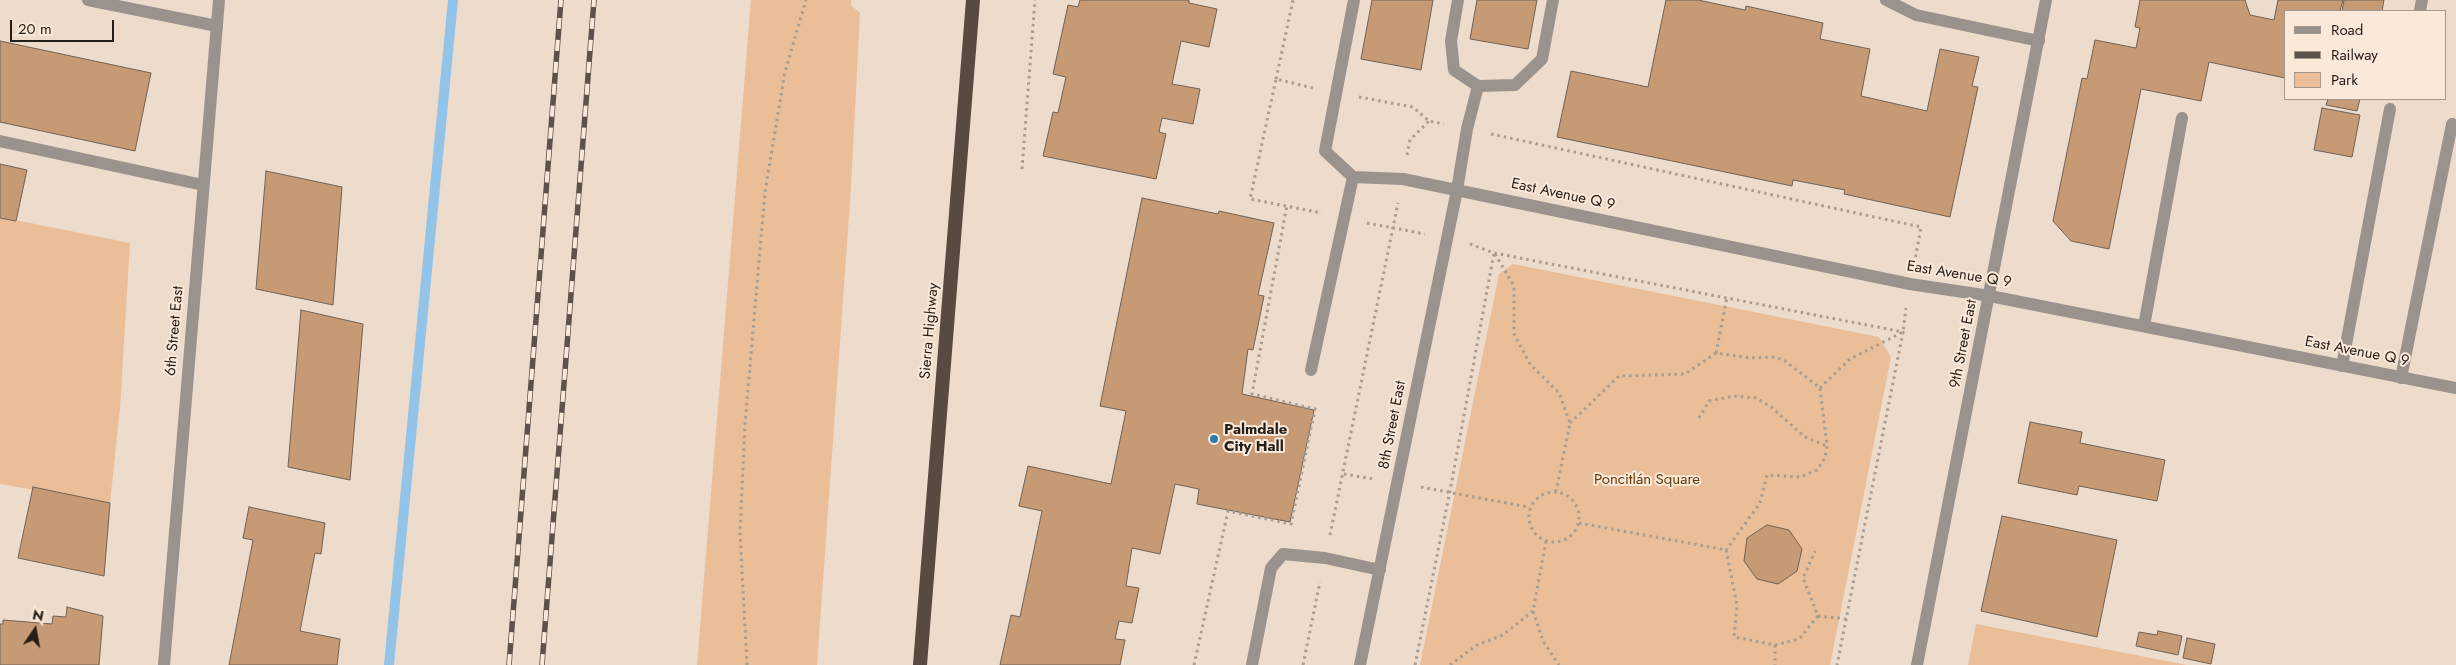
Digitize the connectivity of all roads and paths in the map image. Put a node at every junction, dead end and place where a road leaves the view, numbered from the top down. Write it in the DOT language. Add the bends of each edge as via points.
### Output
graph roads {
  1 [pos="88,0"];
  2 [pos="219,0"];
  3 [pos="806,0"];
  4 [pos="1035,0"];
  5 [pos="1293,0"];
  6 [pos="1354,0"];
  7 [pos="1458,0"];
  8 [pos="1553,0"];
  9 [pos="1886,0"];
  10 [pos="2046,0"];
  11 [pos="972,2"];
  12 [pos="216,26"];
  13 [pos="2039,41"];
  14 [pos="1276,80"];
  15 [pos="1478,86"];
  16 [pos="2390,109"];
  17 [pos="2182,118"];
  18 [pos="2452,124"];
  19 [pos="1468,129"];
  20 [pos="0,141"];
  21 [pos="1022,169"];
  22 [pos="1354,177"];
  23 [pos="1403,179"];
  24 [pos="203,185"];
  25 [pos="1457,190"];
  26 [pos="1287,205"];
  27 [pos="1494,253"];
  28 [pos="1910,284"];
  29 [pos="1990,296"];
  30 [pos="1727,297"];
  31 [pos="2144,326"];
  32 [pos="1903,332"];
  33 [pos="1716,353"];
  34 [pos="2342,366"];
  35 [pos="1311,370"];
  36 [pos="2402,378"];
  37 [pos="1820,388"];
  38 [pos="2456,388"];
  39 [pos="1699,418"];
  40 [pos="1570,423"];
  41 [pos="1827,446"];
  42 [pos="1450,491"];
  43 [pos="1556,491"];
  44 [pos="1528,507"];
  45 [pos="1578,523"];
  46 [pos="1546,542"];
  47 [pos="1726,550"];
  48 [pos="1815,551"];
  49 [pos="1324,558"];
  50 [pos="1380,570"];
  51 [pos="1533,611"];
  52 [pos="1818,616"];
  53 [pos="1846,619"];
  54 [pos="1775,645"];
  55 [pos="164,665"];
  56 [pos="746,665"];
  57 [pos="920,665"];
  58 [pos="1194,665"];
  59 [pos="1252,665"];
  60 [pos="1303,665"];
  61 [pos="1360,665"];
  62 [pos="1415,665"];
  63 [pos="1450,665"];
  64 [pos="1559,665"];
  65 [pos="1775,665"];
  66 [pos="1838,665"];
  67 [pos="1917,665"];
  1 -- 12 [label="street"];
  2 -- 12 [label="street, 6th Street East"];
  3 -- 56 [label="path" via="786,72 764,212 745,424 740,533"];
  4 -- 21 [label="path"];
  5 -- 14 [label="path"];
  6 -- 22 [label="street" via="1325,151"];
  7 -- 15 [label="street" via="1450,41 1454,70"];
  8 -- 15 [label="street" via="1542,59 1515,85"];
  9 -- 13 [label="street" via="1916,15"];
  10 -- 13 [label="street, 9th Street East"];
  11 -- 57 [label="highway, Sierra Highway"];
  12 -- 24 [label="street, 6th Street East"];
  13 -- 29 [label="street, 9th Street East"];
  15 -- 19 [label="street, 8th Street East"];
  16 -- 34 [label="street"];
  17 -- 31 [label="street"];
  18 -- 36 [label="street"];
  19 -- 23 [label="path" via="1429,121 1410,140"];
  19 -- 25 [label="street, 8th Street East"];
  19 -- 28 [label="path" via="1921,226"];
  20 -- 24 [label="street"];
  22 -- 23 [label="street, East Avenue Q 9"];
  22 -- 35 [label="street"];
  23 -- 25 [label="street, East Avenue Q 9"];
  23 -- 49 [label="path"];
  24 -- 55 [label="street, 6th Street East"];
  25 -- 28 [label="street, East Avenue Q 9"];
  25 -- 50 [label="street, 8th Street East"];
  26 -- 58 [label="path" via="1252,394 1315,409 1291,524 1228,512"];
  27 -- 30 [label="path"];
  27 -- 40 [label="path" via="1514,286 1514,334 1530,364 1559,393"];
  27 -- 42 [label="path"];
  28 -- 29 [label="street, East Avenue Q 9"];
  28 -- 32 [label="path"];
  29 -- 31 [label="street, East Avenue Q 9"];
  29 -- 67 [label="street, 9th Street East"];
  30 -- 32 [label="path"];
  30 -- 33 [label="path"];
  31 -- 34 [label="street, East Avenue Q 9"];
  32 -- 37 [label="path" via="1850,359"];
  32 -- 53 [label="path"];
  33 -- 37 [label="path" via="1750,358 1775,357"];
  33 -- 40 [label="path" via="1685,374 1619,376"];
  34 -- 36 [label="street, East Avenue Q 9"];
  36 -- 38 [label="street, East Avenue Q 9"];
  37 -- 41 [label="path"];
  39 -- 41 [label="path" via="1709,401 1734,396 1756,398 1805,437"];
  40 -- 43 [label="path"];
  41 -- 47 [label="path" via="1825,458 1817,470 1800,477 1767,475 1760,503"];
  42 -- 44 [label="path"];
  42 -- 62 [label="path"];
  43 -- 44 [label="path" via="1538,497"];
  43 -- 45 [label="path" via="1572,499 1579,514"];
  44 -- 46 [label="path" via="1530,528"];
  45 -- 46 [label="path" via="1576,530 1563,541"];
  45 -- 47 [label="path"];
  46 -- 51 [label="path"];
  47 -- 54 [label="path" via="1737,605 1734,637"];
  48 -- 52 [label="path" via="1804,578"];
  49 -- 50 [label="street"];
  49 -- 59 [label="street" via="1283,554 1271,568"];
  49 -- 60 [label="path"];
  50 -- 61 [label="street, 8th Street East"];
  51 -- 63 [label="path" via="1502,635 1477,644"];
  51 -- 64 [label="path" via="1543,641"];
  52 -- 53 [label="path"];
  52 -- 54 [label="path" via="1799,639"];
  53 -- 66 [label="path"];
  54 -- 65 [label="path"];
}
